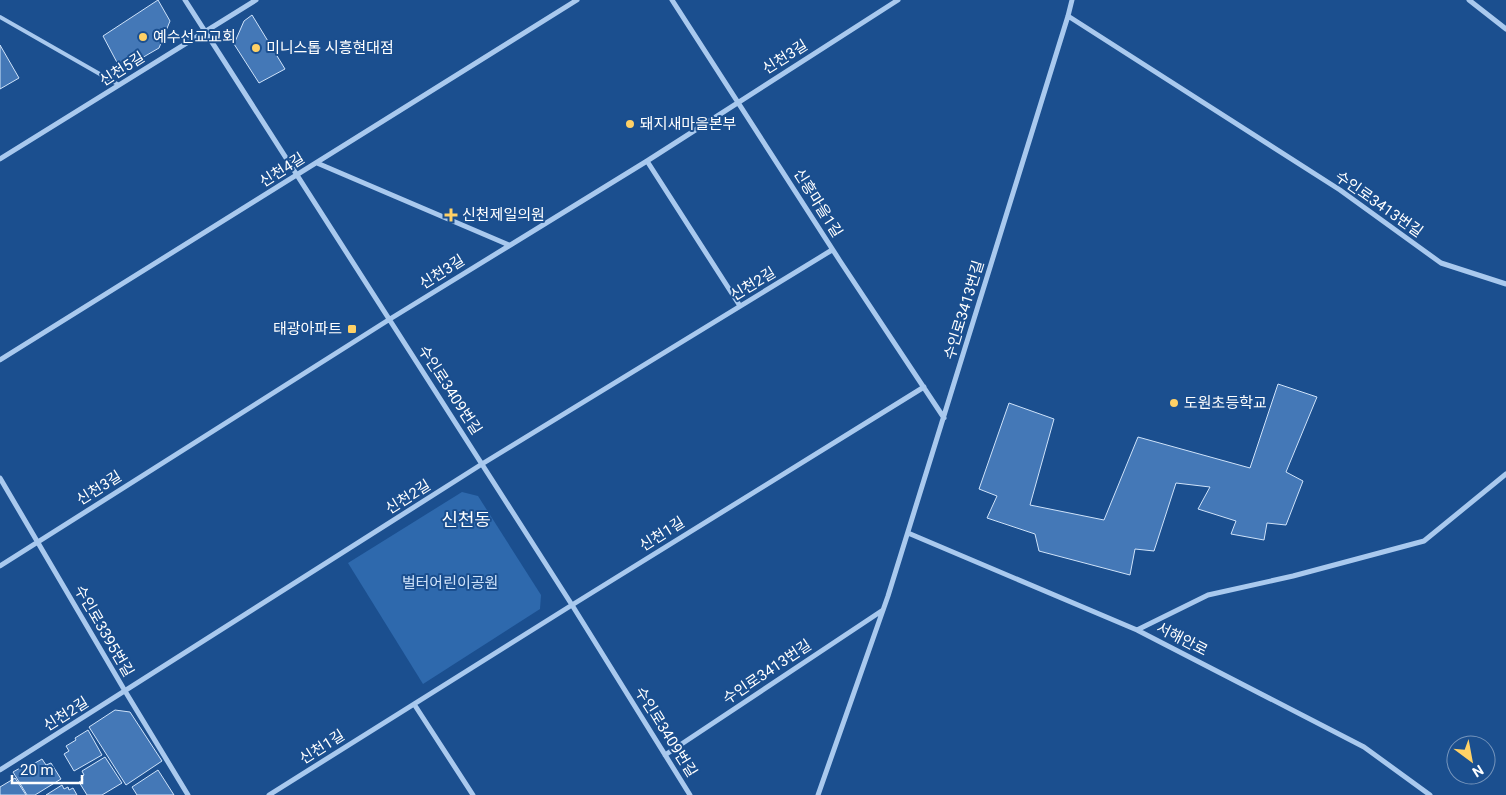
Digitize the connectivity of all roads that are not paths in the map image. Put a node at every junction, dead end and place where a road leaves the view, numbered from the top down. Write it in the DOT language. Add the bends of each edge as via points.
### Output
graph roads {
  1 [pos="185,0"];
  2 [pos="256,0"];
  3 [pos="577,0"];
  4 [pos="672,0"];
  5 [pos="898,0"];
  6 [pos="1072,0"];
  7 [pos="1469,0"];
  8 [pos="1068,16"];
  9 [pos="0,17"];
  10 [pos="1506,29"];
  11 [pos="206,32"];
  12 [pos="119,85"];
  13 [pos="738,101"];
  14 [pos="0,159"];
  15 [pos="647,161"];
  16 [pos="317,162"];
  17 [pos="297,175"];
  18 [pos="509,245"];
  19 [pos="832,250"];
  20 [pos="1506,284"];
  21 [pos="740,306"];
  22 [pos="390,318"];
  23 [pos="0,360"];
  24 [pos="924,387"];
  25 [pos="944,418"];
  26 [pos="482,464"];
  27 [pos="1506,474"];
  28 [pos="0,478"];
  29 [pos="908,533"];
  30 [pos="38,542"];
  31 [pos="0,566"];
  32 [pos="572,605"];
  33 [pos="883,610"];
  34 [pos="1137,630"];
  35 [pos="125,691"];
  36 [pos="414,704"];
  37 [pos="665,755"];
  38 [pos="0,770"];
  39 [pos="188,795"];
  40 [pos="269,795"];
  41 [pos="473,795"];
  42 [pos="690,795"];
  43 [pos="818,795"];
  44 [pos="1430,795"];
  1 -- 11 [label="street, 수인로3409번길"];
  2 -- 11 [label="street, 신천5길"];
  3 -- 16 [label="street, 신천4길"];
  4 -- 13 [label="street, 신흥마을1길"];
  5 -- 13 [label="street, 신천3길"];
  6 -- 8 [label="street, 수인로3413번길"];
  7 -- 10 [label="street"];
  8 -- 20 [label="street, 수인로3413번길" via="1340,190 1441,263"];
  8 -- 25 [label="street, 수인로3413번길"];
  9 -- 12 [label="lane"];
  11 -- 12 [label="street, 신천5길"];
  11 -- 17 [label="street, 수인로3409번길"];
  12 -- 14 [label="street, 신천5길"];
  13 -- 15 [label="street, 신천3길"];
  13 -- 19 [label="street, 신흥마을1길"];
  15 -- 18 [label="street, 신천3길"];
  15 -- 21 [label="street"];
  16 -- 17 [label="street, 신천4길"];
  16 -- 18 [label="street"];
  17 -- 22 [label="street, 수인로3409번길"];
  17 -- 23 [label="street, 신천4길"];
  18 -- 22 [label="street, 신천3길"];
  19 -- 21 [label="street, 신천2길"];
  19 -- 24 [label="street, 신흥마을1길"];
  21 -- 26 [label="street, 신천2길"];
  22 -- 26 [label="street, 수인로3409번길"];
  22 -- 30 [label="street, 신천3길"];
  24 -- 25 [label="street, 신흥마을1길"];
  24 -- 32 [label="street, 신천1길"];
  25 -- 29 [label="street, 수인로3413번길"];
  26 -- 32 [label="street, 수인로3409번길"];
  26 -- 35 [label="street, 신천2길"];
  27 -- 34 [label="street" via="1424,541 1208,596"];
  28 -- 30 [label="street, 수인로3395번길"];
  29 -- 33 [label="street, 수인로3413번길"];
  29 -- 34 [label="street, 서해안로"];
  30 -- 31 [label="street, 신천3길"];
  30 -- 35 [label="street, 수인로3395번길"];
  32 -- 36 [label="street, 신천1길"];
  32 -- 37 [label="street, 수인로3409번길"];
  33 -- 37 [label="street, 수인로3413번길"];
  33 -- 43 [label="street, 수인로3413번길"];
  34 -- 44 [label="street, 서해안로" via="1364,747"];
  35 -- 38 [label="street, 신천2길"];
  35 -- 39 [label="street, 수인로3395번길"];
  36 -- 40 [label="street, 신천1길"];
  36 -- 41 [label="street"];
  37 -- 42 [label="street, 수인로3409번길"];
}
